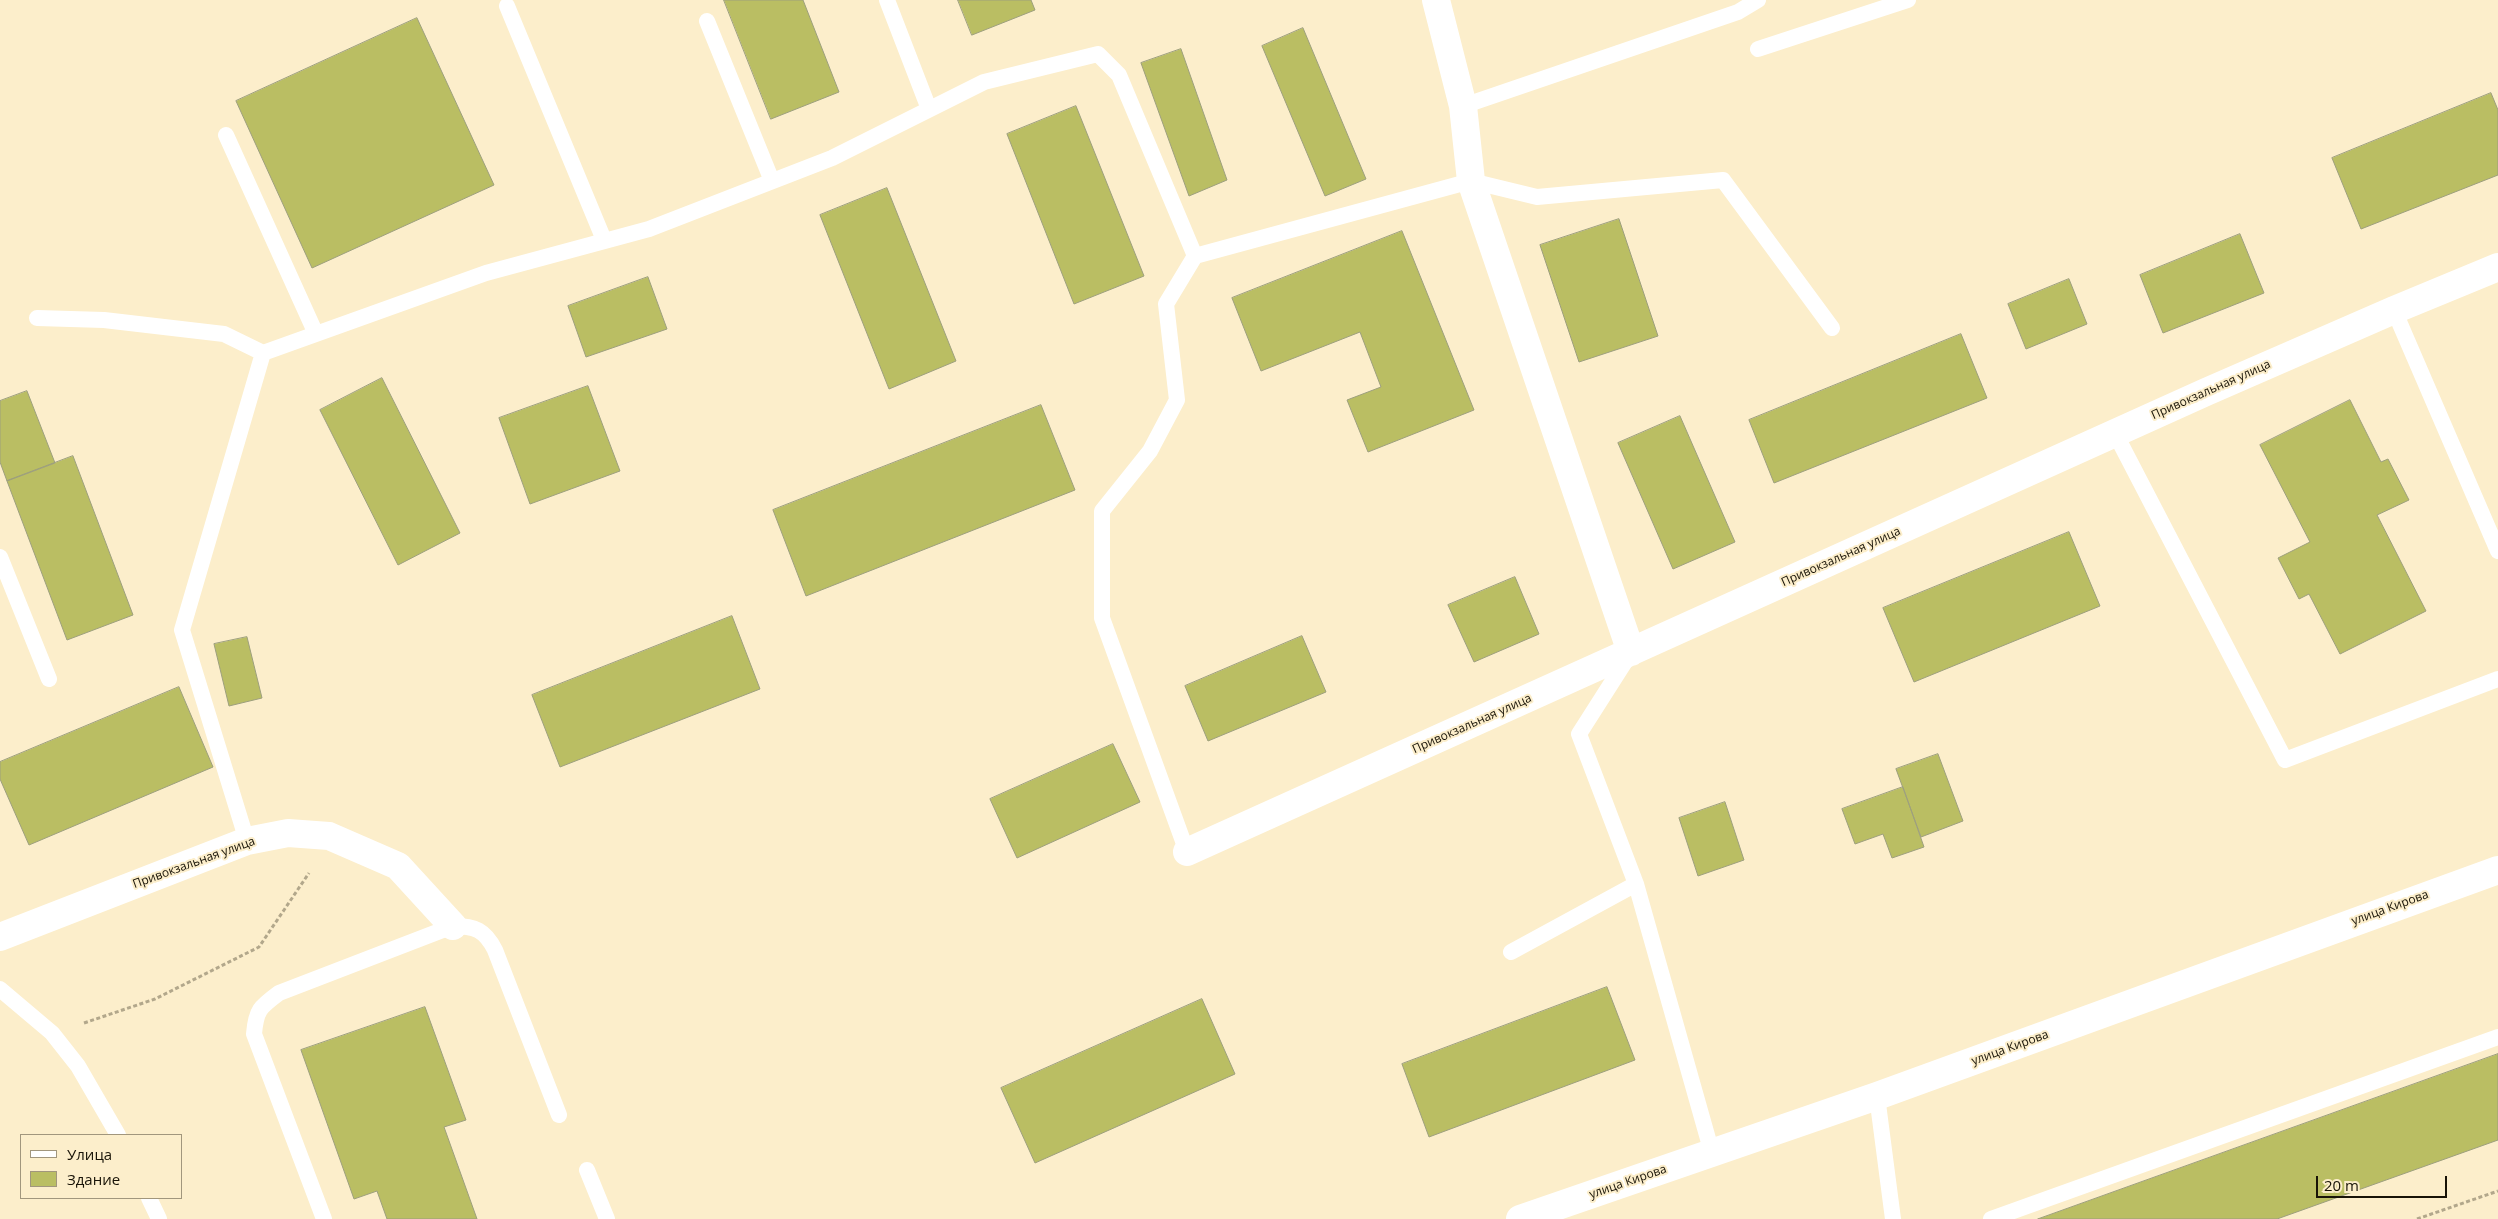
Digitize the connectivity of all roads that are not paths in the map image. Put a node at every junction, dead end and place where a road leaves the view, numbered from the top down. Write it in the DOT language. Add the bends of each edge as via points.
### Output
graph roads {
  1 [pos="887,0"];
  2 [pos="1436,0"];
  3 [pos="1758,0"];
  4 [pos="1908,0"];
  5 [pos="507,6"];
  6 [pos="707,21"];
  7 [pos="1758,49"];
  8 [pos="1463,106"];
  9 [pos="929,109"];
  10 [pos="226,135"];
  11 [pos="772,181"];
  12 [pos="1471,181"];
  13 [pos="604,240"];
  14 [pos="1195,256"];
  15 [pos="2498,267"];
  16 [pos="2394,310"];
  17 [pos="37,318"];
  18 [pos="1832,328"];
  19 [pos="316,334"];
  20 [pos="263,353"];
  21 [pos="2115,433"];
  22 [pos="2498,551"];
  23 [pos="0,557"];
  24 [pos="1631,652"];
  25 [pos="49,679"];
  26 [pos="2498,679"];
  27 [pos="247,842"];
  28 [pos="1187,852"];
  29 [pos="2498,870"];
  30 [pos="1636,884"];
  31 [pos="453,926"];
  32 [pos="0,937"];
  33 [pos="1511,952"];
  34 [pos="0,989"];
  35 [pos="2498,1037"];
  36 [pos="1877,1096"];
  37 [pos="559,1115"];
  38 [pos="117,1134"];
  39 [pos="1712,1153"];
  40 [pos="587,1170"];
  41 [pos="150,1199"];
  42 [pos="159,1219"];
  43 [pos="324,1219"];
  44 [pos="606,1219"];
  45 [pos="1520,1219"];
  46 [pos="1893,1219"];
  47 [pos="1991,1219"];
  1 -- 9 [label="lane"];
  2 -- 8 [label="street"];
  3 -- 8 [label="lane" via="1738,12"];
  4 -- 7 [label="lane"];
  5 -- 13 [label="lane"];
  6 -- 11 [label="lane"];
  8 -- 12 [label="street"];
  9 -- 11 [label="lane" via="832,158"];
  9 -- 14 [label="lane" via="984,82 1098,54 1120,75"];
  10 -- 19 [label="lane"];
  11 -- 13 [label="lane" via="649,228"];
  12 -- 14 [label="lane"];
  12 -- 18 [label="lane" via="1537,197 1723,180"];
  12 -- 24 [label="street"];
  13 -- 19 [label="lane" via="486,273"];
  14 -- 28 [label="lane" via="1166,304 1177,400 1150,451 1102,510 1102,618"];
  15 -- 16 [label="street, Привокзальная улица"];
  16 -- 21 [label="street, Привокзальная улица"];
  16 -- 22 [label="lane"];
  17 -- 20 [label="lane" via="104,320 224,334"];
  19 -- 20 [label="lane"];
  20 -- 27 [label="lane" via="182,630"];
  21 -- 24 [label="street, Привокзальная улица"];
  21 -- 26 [label="lane" via="2285,760"];
  23 -- 25 [label="lane"];
  24 -- 28 [label="street, Привокзальная улица"];
  24 -- 30 [label="lane" via="1579,734"];
  27 -- 31 [label="street, Привокзальная улица" via="288,833 329,836 398,866"];
  27 -- 32 [label="street, Привокзальная улица"];
  29 -- 36 [label="street, улица Кирова"];
  30 -- 33 [label="lane"];
  30 -- 39 [label="lane"];
  31 -- 37 [label="lane" via="473,926 489,939"];
  31 -- 43 [label="lane" via="279,993 263,1004 256,1015 254,1034"];
  34 -- 38 [label="lane" via="52,1033 78,1066"];
  35 -- 47 [label="lane"];
  36 -- 39 [label="street, улица Кирова"];
  36 -- 46 [label="lane"];
  39 -- 45 [label="street, улица Кирова"];
  40 -- 44 [label="lane"];
  41 -- 42 [label="lane"];
}
